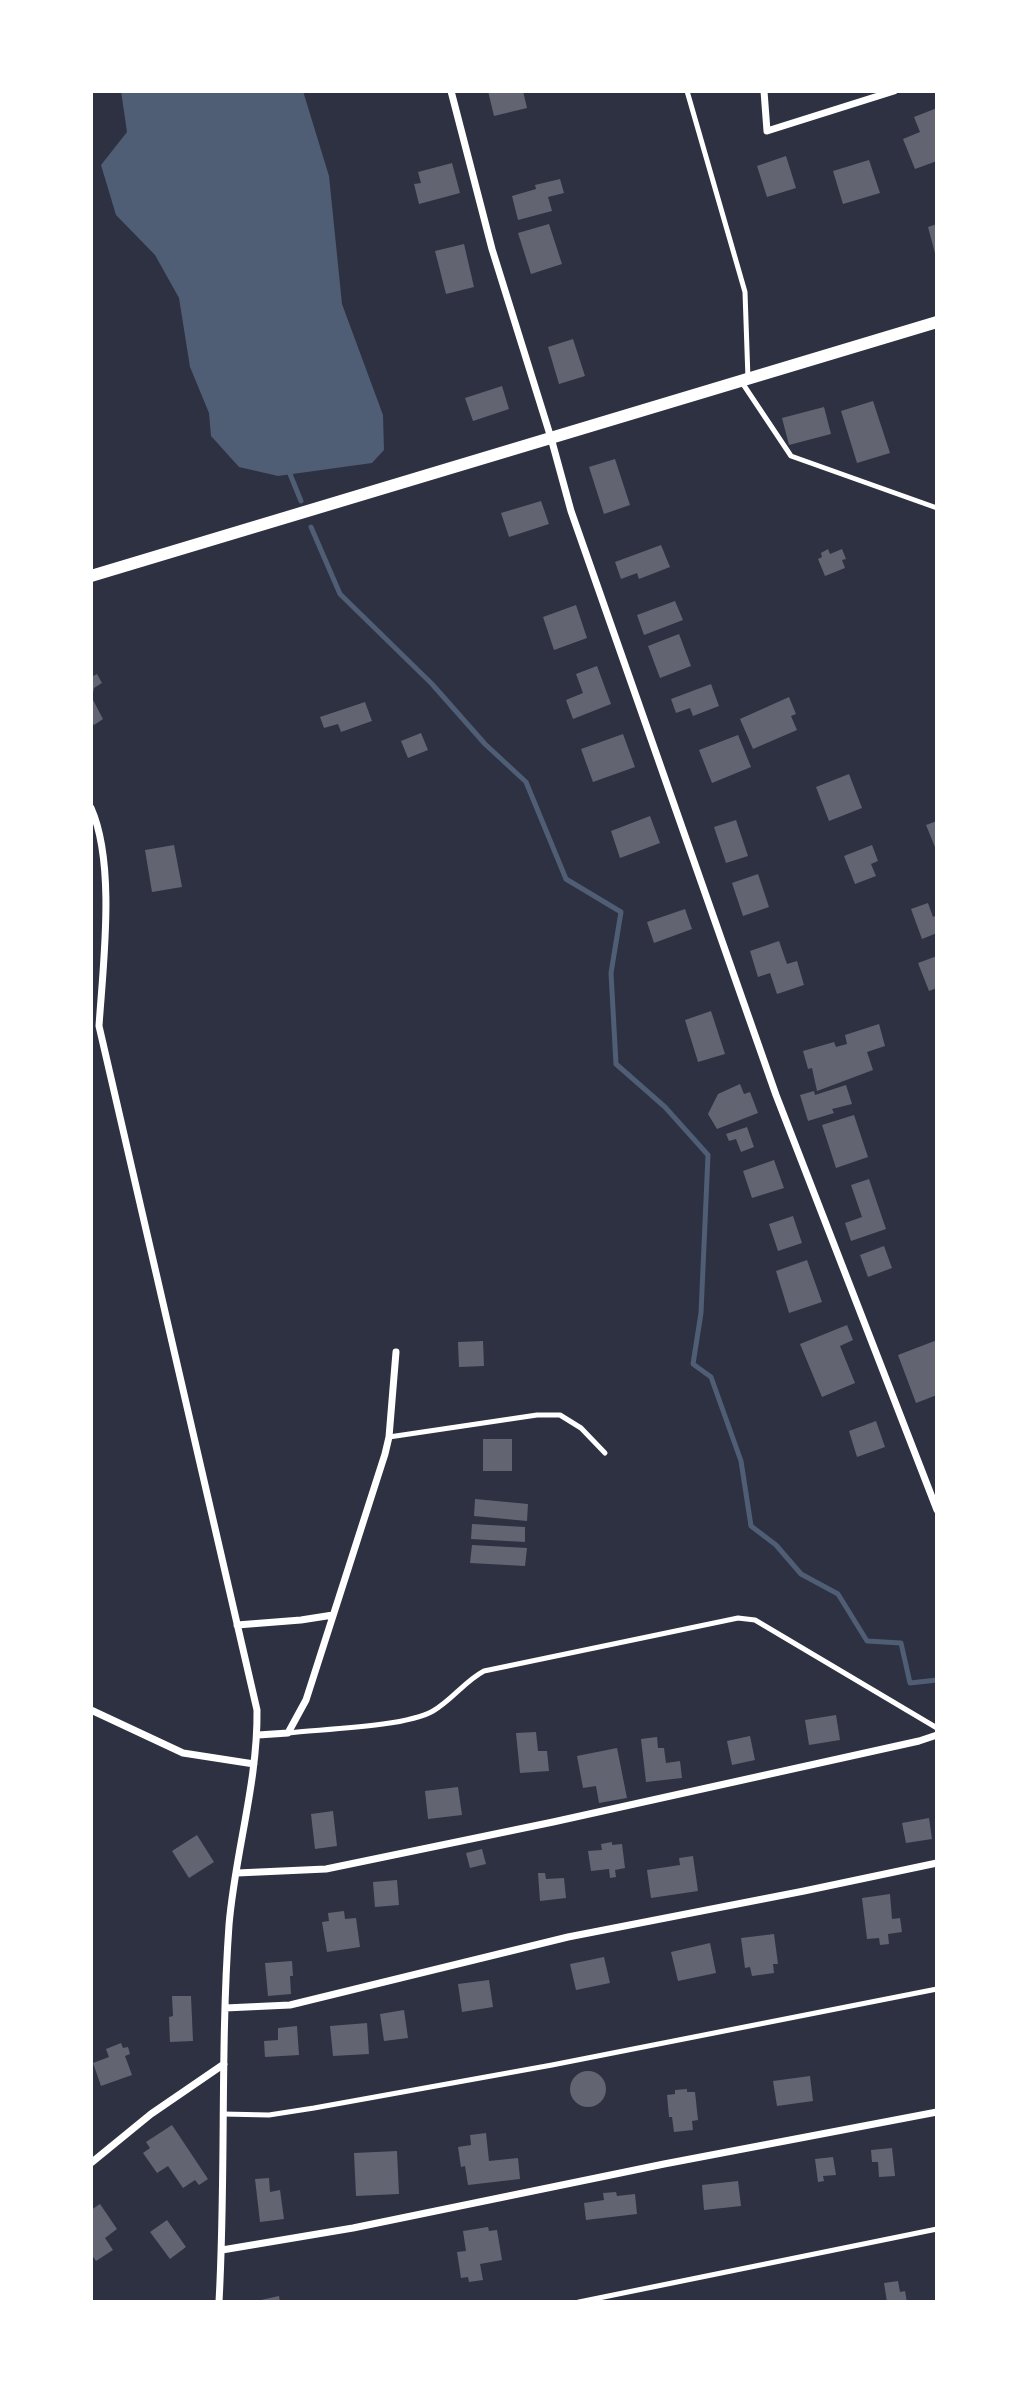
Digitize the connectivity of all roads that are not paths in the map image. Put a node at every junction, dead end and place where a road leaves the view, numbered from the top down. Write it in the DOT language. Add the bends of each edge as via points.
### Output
graph roads {
  1 [pos="451,91"];
  2 [pos="687,91"];
  3 [pos="764,91"];
  4 [pos="894,91"];
  5 [pos="937,322"];
  6 [pos="745,380"];
  7 [pos="551,438"];
  8 [pos="937,508"];
  9 [pos="91,576"];
  10 [pos="91,808"];
  11 [pos="396,1352"];
  12 [pos="389,1437"];
  13 [pos="605,1452"];
  14 [pos="937,1510"];
  15 [pos="332,1615"];
  16 [pos="237,1625"];
  17 [pos="91,1710"];
  18 [pos="937,1728"];
  19 [pos="288,1732"];
  20 [pos="258,1735"];
  21 [pos="937,1735"];
  22 [pos="254,1764"];
  23 [pos="937,1863"];
  24 [pos="237,1873"];
  25 [pos="937,1989"];
  26 [pos="225,2008"];
  27 [pos="224,2064"];
  28 [pos="937,2112"];
  29 [pos="223,2114"];
  30 [pos="91,2163"];
  31 [pos="937,2229"];
  32 [pos="222,2250"];
  33 [pos="219,2302"];
  34 [pos="579,2302"];
  1 -- 7 [label="street" via="492,248"];
  2 -- 6 [label="lane" via="745,292"];
  3 -- 4 [label="street" via="766,131"];
  5 -- 6 [label="street"];
  6 -- 7 [label="street"];
  6 -- 8 [label="lane" via="790,456"];
  7 -- 9 [label="street"];
  7 -- 14 [label="street" via="571,511 776,1095"];
  10 -- 16 [label="street" via="104,859 99,1026"];
  11 -- 12 [label="street"];
  12 -- 13 [label="lane" via="560,1415"];
  12 -- 15 [label="street"];
  15 -- 16 [label="street"];
  15 -- 19 [label="street" via="306,1700"];
  16 -- 20 [label="street" via="257,1710"];
  17 -- 22 [label="street" via="183,1753"];
  18 -- 19 [label="lane" via="755,1620 738,1618 484,1671 432,1711 417,1717"];
  19 -- 20 [label="street"];
  20 -- 22 [label="street"];
  21 -- 24 [label="street" via="326,1869"];
  22 -- 24 [label="street"];
  23 -- 26 [label="street" via="568,1937 290,2005"];
  24 -- 26 [label="street" via="229,1923"];
  25 -- 29 [label="lane" via="314,2108 269,2115"];
  26 -- 27 [label="street"];
  27 -- 29 [label="street"];
  27 -- 30 [label="street"];
  28 -- 32 [label="street"];
  29 -- 32 [label="street"];
  31 -- 34 [label="lane"];
  32 -- 33 [label="street"];
}
